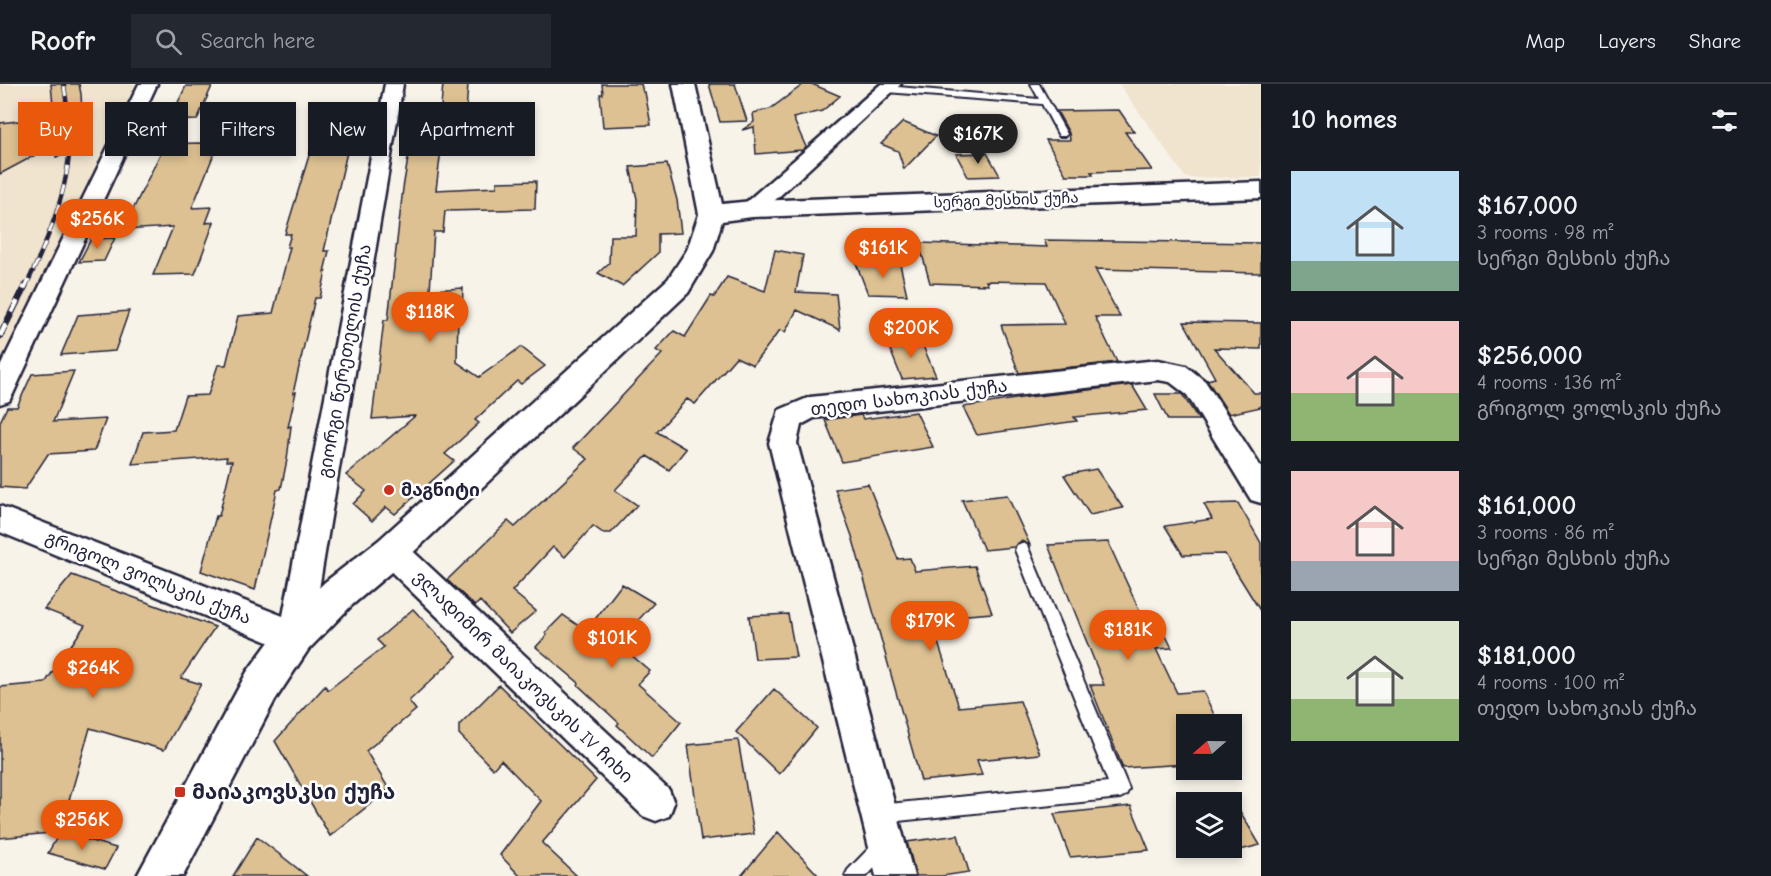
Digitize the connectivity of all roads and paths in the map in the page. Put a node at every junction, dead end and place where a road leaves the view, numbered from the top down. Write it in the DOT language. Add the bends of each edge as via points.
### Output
graph roads {
  1 [pos="148,84"];
  2 [pos="393,84"];
  3 [pos="684,84"];
  4 [pos="1035,84"];
  5 [pos="889,87"];
  6 [pos="1045,102"];
  7 [pos="1062,134"];
  8 [pos="1261,190"];
  9 [pos="752,209"];
  10 [pos="712,214"];
  11 [pos="0,394"];
  12 [pos="1253,464"];
  13 [pos="1261,491"];
  14 [pos="0,519"];
  15 [pos="391,550"];
  16 [pos="1022,550"];
  17 [pos="295,638"];
  18 [pos="656,803"];
  19 [pos="879,814"];
  20 [pos="886,842"];
  21 [pos="159,876"];
  22 [pos="854,876"];
  23 [pos="895,876"];
  1 -- 11 [label="street"];
  2 -- 17 [label="street, გიორგი წერეთელის ქუჩა"];
  3 -- 10 [label="main road"];
  4 -- 6 [label="lane"];
  5 -- 6 [label="lane"];
  5 -- 9 [label="street"];
  6 -- 7 [label="lane"];
  8 -- 9 [label="main road, სერგი მესხის ქუჩა"];
  9 -- 10 [label="main road, სერგი მესხის ქუჩა"];
  10 -- 15 [label="main road" via="700,251 678,286"];
  12 -- 13 [label="street, თედო სახოკიას ქუჩა"];
  12 -- 19 [label="street, თედო სახოკიას ქუჩა" via="1196,388 1177,373 1158,370 810,408 789,418 783,444"];
  14 -- 17 [label="street, გრიგოლ ვოლსკის ქუჩა"];
  15 -- 17 [label="main road" via="338,594"];
  15 -- 18 [label="street, ვლადიმირ მაიაკოვსკის IV ჩიხი"];
  16 -- 19 [label="lane" via="1120,789"];
  17 -- 21 [label="main road" via="261,686"];
  19 -- 20 [label="street, თედო სახოკიას ქუჩა"];
  20 -- 22 [label="lane"];
  20 -- 23 [label="street, თედო სახოკიას ქუჩა"];
}
